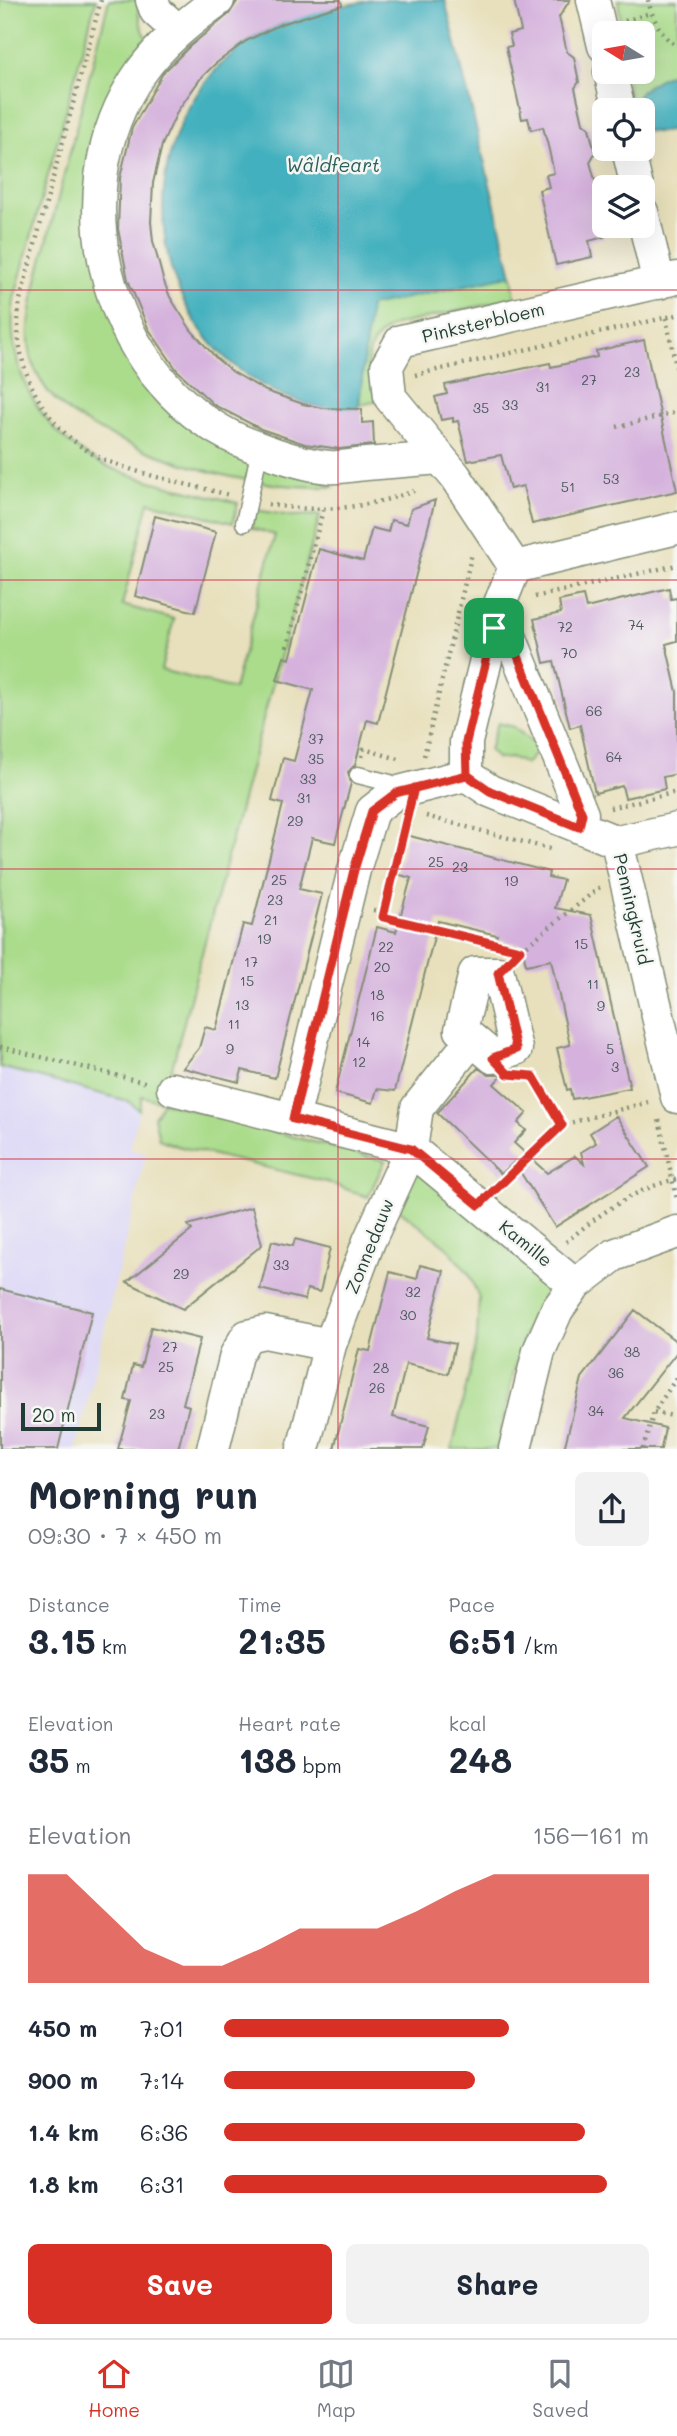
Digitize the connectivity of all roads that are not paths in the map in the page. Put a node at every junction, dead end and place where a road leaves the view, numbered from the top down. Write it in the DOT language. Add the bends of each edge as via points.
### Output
graph roads {
  1 [pos="152,0"];
  2 [pos="218,0"];
  3 [pos="593,0"];
  4 [pos="598,21"];
  5 [pos="177,30"];
  6 [pos="652,238"];
  7 [pos="668,280"];
  8 [pos="260,449"];
  9 [pos="440,458"];
  10 [pos="244,523"];
  11 [pos="677,527"];
  12 [pos="515,567"];
  13 [pos="496,617"];
  14 [pos="358,775"];
  15 [pos="467,775"];
  16 [pos="406,797"];
  17 [pos="580,821"];
  18 [pos="677,829"];
  19 [pos="617,842"];
  20 [pos="669,1024"];
  21 [pos="482,1049"];
  22 [pos="173,1089"];
  23 [pos="677,1096"];
  24 [pos="293,1119"];
  25 [pos="411,1149"];
  26 [pos="677,1232"];
  27 [pos="575,1285"];
  28 [pos="330,1345"];
  29 [pos="213,1449"];
  30 [pos="303,1449"];
  31 [pos="515,1449"];
  1 -- 5 [label="street" via="156,11"];
  2 -- 5 [label="street"];
  3 -- 4 [label="street"];
  5 -- 8 [label="street" via="126,98 103,162 99,204 109,285 125,326 170,393 201,418"];
  6 -- 7 [label="street"];
  7 -- 9 [label="street, Pinksterbloem" via="401,341 387,366 390,397"];
  8 -- 9 [label="street" via="329,467"];
  8 -- 10 [label="lane"];
  9 -- 12 [label="street"];
  11 -- 12 [label="street"];
  12 -- 13 [label="street"];
  13 -- 15 [label="street" via="466,742"];
  13 -- 17 [label="street" via="509,634"];
  14 -- 16 [label="lane" via="390,783"];
  15 -- 16 [label="street"];
  15 -- 17 [label="street, Penningkruid" via="490,791"];
  16 -- 24 [label="street" via="372,811"];
  17 -- 19 [label="street, Penningkruid"];
  18 -- 19 [label="street"];
  19 -- 20 [label="street, Penningkruid"];
  20 -- 23 [label="street, Penningkruid"];
  21 -- 21 [label="street" via="461,1030 475,974 500,954 516,1049"];
  21 -- 25 [label="street" via="417,1108"];
  22 -- 24 [label="street, Kamille"];
  24 -- 25 [label="street, Kamille"];
  25 -- 27 [label="street, Kamille"];
  25 -- 28 [label="street, Zonnedauw" via="369,1241"];
  26 -- 27 [label="street" via="614,1255"];
  27 -- 31 [label="street" via="557,1310 539,1351"];
  28 -- 29 [label="street" via="265,1332 247,1336 236,1355"];
  28 -- 30 [label="street, Zonnedauw"];
}
